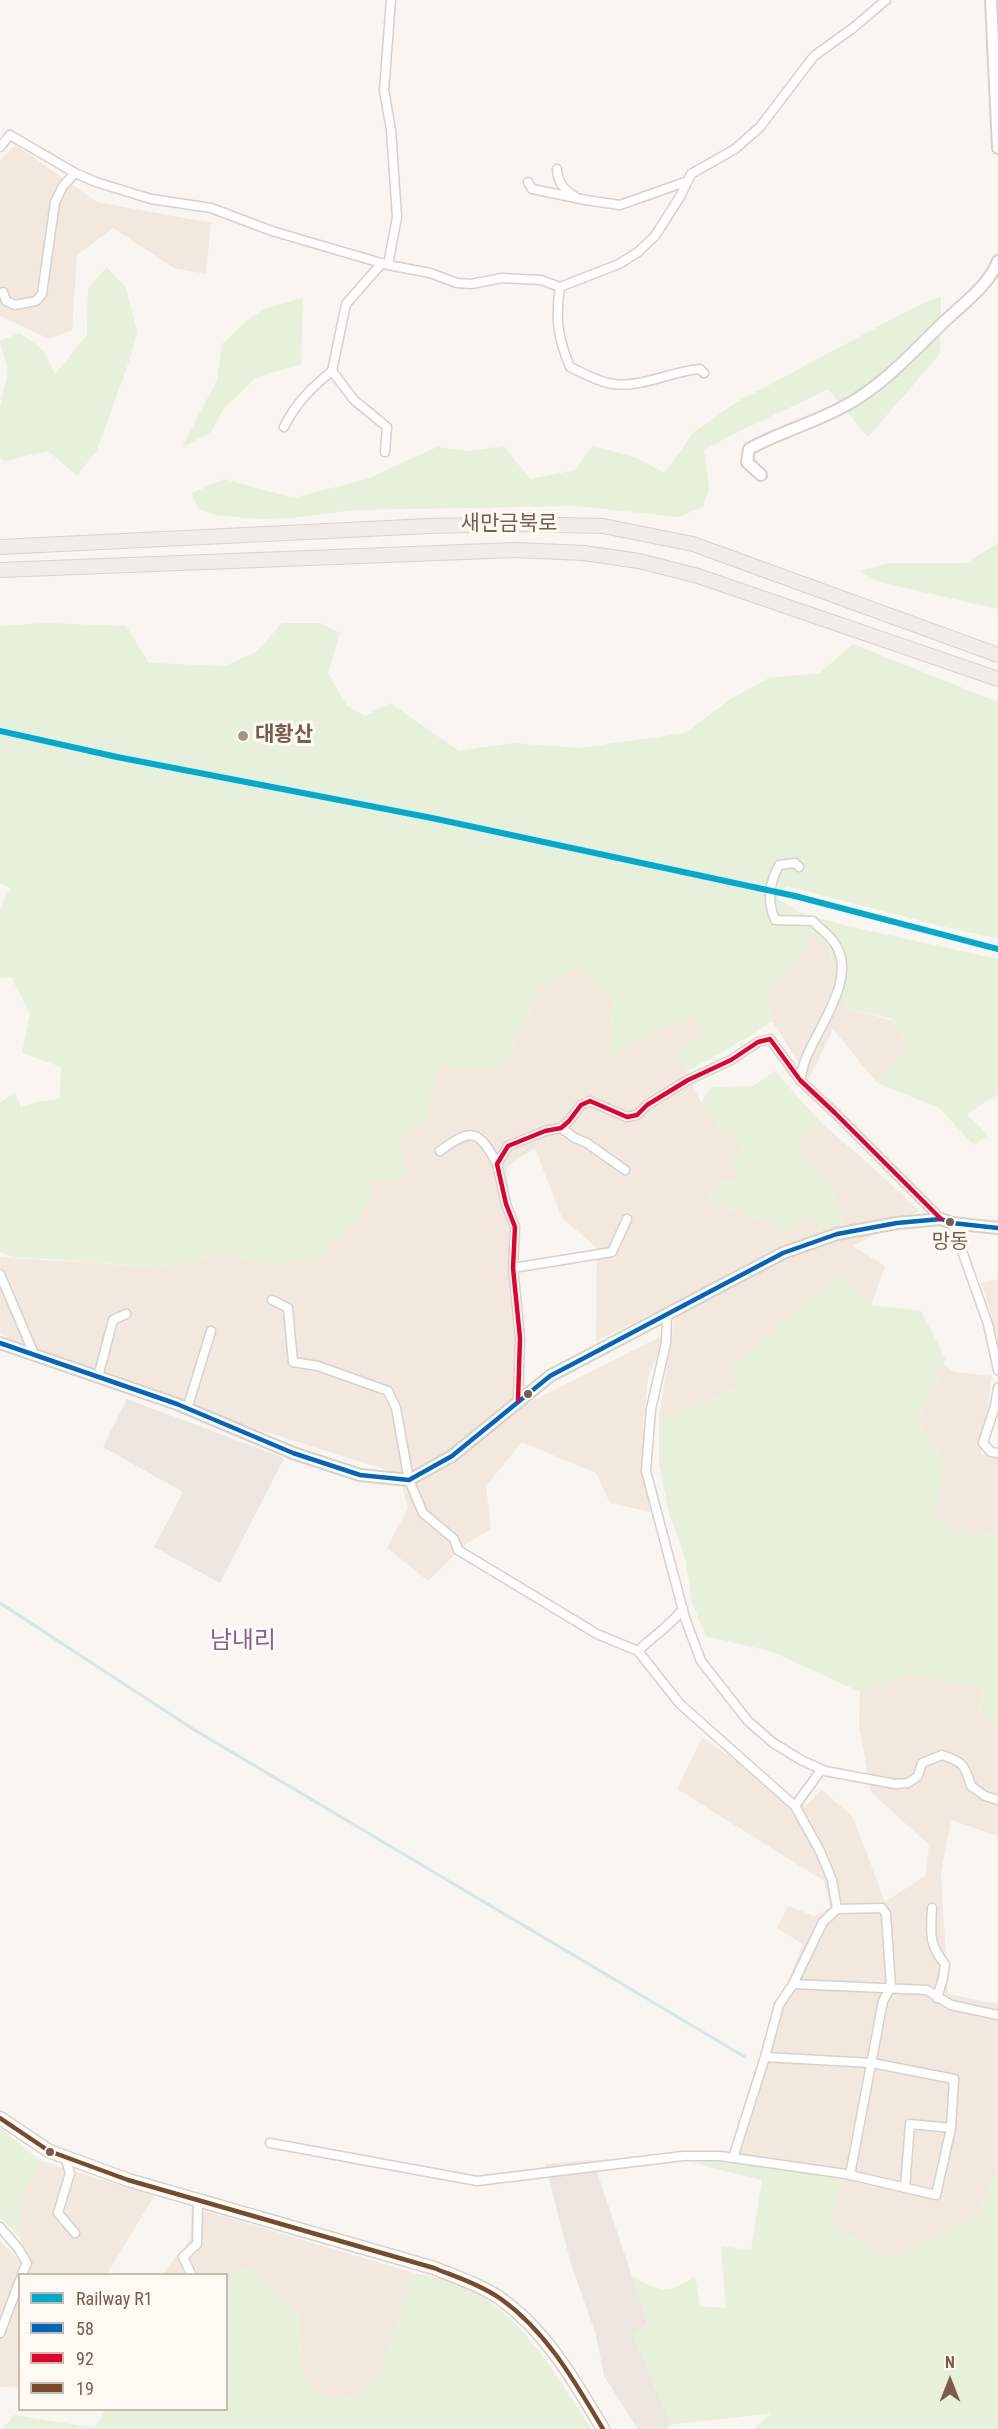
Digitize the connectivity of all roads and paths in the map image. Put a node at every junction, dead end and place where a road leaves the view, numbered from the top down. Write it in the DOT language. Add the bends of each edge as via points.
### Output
graph roads {
  1 [pos="391,0"];
  2 [pos="886,0"];
  3 [pos="991,0"];
  4 [pos="0,147"];
  5 [pos="998,148"];
  6 [pos="557,169"];
  7 [pos="75,173"];
  8 [pos="688,181"];
  9 [pos="528,182"];
  10 [pos="580,199"];
  11 [pos="998,261"];
  12 [pos="385,264"];
  13 [pos="560,287"];
  14 [pos="3,292"];
  15 [pos="332,371"];
  16 [pos="704,373"];
  17 [pos="284,427"];
  18 [pos="385,452"];
  19 [pos="761,475"];
  20 [pos="0,547"];
  21 [pos="0,570"];
  22 [pos="998,655"];
  23 [pos="998,679"];
  24 [pos="799,867"];
  25 [pos="800,1080"];
  26 [pos="561,1128"];
  27 [pos="440,1151"];
  28 [pos="497,1164"];
  29 [pos="625,1170"];
  30 [pos="627,1219"];
  31 [pos="941,1219"];
  32 [pos="952,1223"];
  33 [pos="998,1228"];
  34 [pos="513,1268"];
  35 [pos="0,1274"];
  36 [pos="272,1300"];
  37 [pos="126,1314"];
  38 [pos="667,1316"];
  39 [pos="211,1331"];
  40 [pos="0,1343"];
  41 [pos="34,1354"];
  42 [pos="998,1370"];
  43 [pos="98,1377"];
  44 [pos="998,1388"];
  45 [pos="518,1400"];
  46 [pos="188,1408"];
  47 [pos="998,1453"];
  48 [pos="409,1480"];
  49 [pos="683,1609"];
  50 [pos="638,1651"];
  51 [pos="821,1770"];
  52 [pos="998,1800"];
  53 [pos="795,1806"];
  54 [pos="933,1908"];
  55 [pos="837,1909"];
  56 [pos="793,1984"];
  57 [pos="891,1987"];
  58 [pos="937,1998"];
  59 [pos="998,2015"];
  60 [pos="765,2057"];
  61 [pos="872,2063"];
  62 [pos="0,2118"];
  63 [pos="951,2128"];
  64 [pos="270,2143"];
  65 [pos="65,2157"];
  66 [pos="733,2158"];
  67 [pos="850,2175"];
  68 [pos="905,2188"];
  69 [pos="198,2201"];
  70 [pos="0,2228"];
  71 [pos="75,2233"];
  72 [pos="22,2273"];
  73 [pos="191,2273"];
  74 [pos="18,2285"];
  75 [pos="0,2333"];
  76 [pos="603,2429"];
  1 -- 12 [label="street" via="384,90 397,217"];
  2 -- 8 [label="street" via="814,56 760,127 735,149 691,174"];
  3 -- 5 [label="street"];
  4 -- 7 [label="street" via="10,135"];
  6 -- 10 [label="street" via="563,188"];
  7 -- 12 [label="street" via="151,199 211,208 272,231"];
  7 -- 14 [label="street" via="55,202 42,294 36,301 15,305 6,302"];
  8 -- 10 [label="street" via="620,205"];
  8 -- 13 [label="street" via="655,236 638,252 619,264"];
  9 -- 10 [label="street" via="532,189"];
  11 -- 19 [label="street" via="974,295 871,389 848,404 749,448 747,462"];
  12 -- 13 [label="street" via="457,283 541,280"];
  12 -- 15 [label="street" via="346,304"];
  13 -- 16 [label="street" via="558,338 570,367 613,384 641,383 687,370 700,369"];
  15 -- 17 [label="street" via="303,397"];
  15 -- 18 [label="street" via="354,400 387,428"];
  20 -- 22 [label="highway, 새만금북로" via="429,526 603,526 693,544"];
  21 -- 23 [label="highway, 새만금북로" via="515,550 584,553 639,561 698,576"];
  24 -- 25 [label="street" via="795,863 779,866 771,880 769,905 775,920 813,921 834,942 843,961 838,991 805,1059"];
  25 -- 26 [label="street" via="770,1039 688,1080 637,1115 627,1117 590,1101 581,1105"];
  25 -- 31 [label="street"];
  26 -- 28 [label="street" via="508,1146"];
  26 -- 29 [label="street"];
  27 -- 28 [label="street" via="456,1139 477,1136 485,1141"];
  28 -- 34 [label="street" via="515,1227"];
  30 -- 34 [label="street" via="612,1252"];
  31 -- 32 [label="street"];
  31 -- 38 [label="street" via="837,1234 783,1253"];
  32 -- 33 [label="street"];
  32 -- 42 [label="street" via="988,1324"];
  34 -- 45 [label="street" via="520,1338"];
  35 -- 41 [label="street"];
  36 -- 48 [label="street" via="288,1308 293,1362 327,1369 388,1391 396,1408"];
  37 -- 43 [label="street" via="113,1320"];
  38 -- 45 [label="street" via="550,1376"];
  38 -- 49 [label="street" via="666,1343 651,1409 646,1471"];
  39 -- 46 [label="street"];
  40 -- 41 [label="street"];
  41 -- 43 [label="street"];
  43 -- 46 [label="street"];
  44 -- 47 [label="street" via="982,1443"];
  45 -- 48 [label="street" via="452,1456"];
  46 -- 48 [label="street" via="266,1443 360,1475"];
  48 -- 50 [label="street" via="423,1513 454,1539 458,1550 597,1634"];
  49 -- 50 [label="street"];
  49 -- 51 [label="street" via="701,1661 748,1721 772,1742"];
  50 -- 53 [label="street" via="680,1704"];
  51 -- 52 [label="street" via="851,1778 908,1783 918,1776 922,1764 942,1755 959,1760 970,1786"];
  51 -- 53 [label="street"];
  53 -- 55 [label="street" via="832,1880"];
  54 -- 58 [label="street" via="930,1936 935,1953 945,1964"];
  55 -- 56 [label="street" via="823,1922"];
  55 -- 57 [label="street" via="882,1908 886,1914"];
  56 -- 57 [label="street"];
  56 -- 60 [label="street" via="779,2005"];
  57 -- 58 [label="street" via="927,1990"];
  57 -- 61 [label="street" via="883,2001"];
  58 -- 59 [label="street"];
  60 -- 61 [label="street"];
  60 -- 66 [label="street"];
  61 -- 63 [label="street" via="954,2079"];
  61 -- 67 [label="street"];
  62 -- 65 [label="main road" via="49,2151"];
  63 -- 68 [label="street" via="936,2195"];
  63 -- 68 [label="street" via="910,2124"];
  64 -- 66 [label="street" via="477,2181 683,2156"];
  65 -- 69 [label="main road"];
  65 -- 71 [label="street" via="70,2173 58,2213"];
  66 -- 67 [label="street"];
  67 -- 68 [label="street"];
  69 -- 73 [label="street" via="197,2244 183,2257"];
  69 -- 76 [label="main road" via="434,2268 501,2299 563,2363"];
  70 -- 72 [label="street" via="27,2263"];
  74 -- 75 [label="street"];
}
